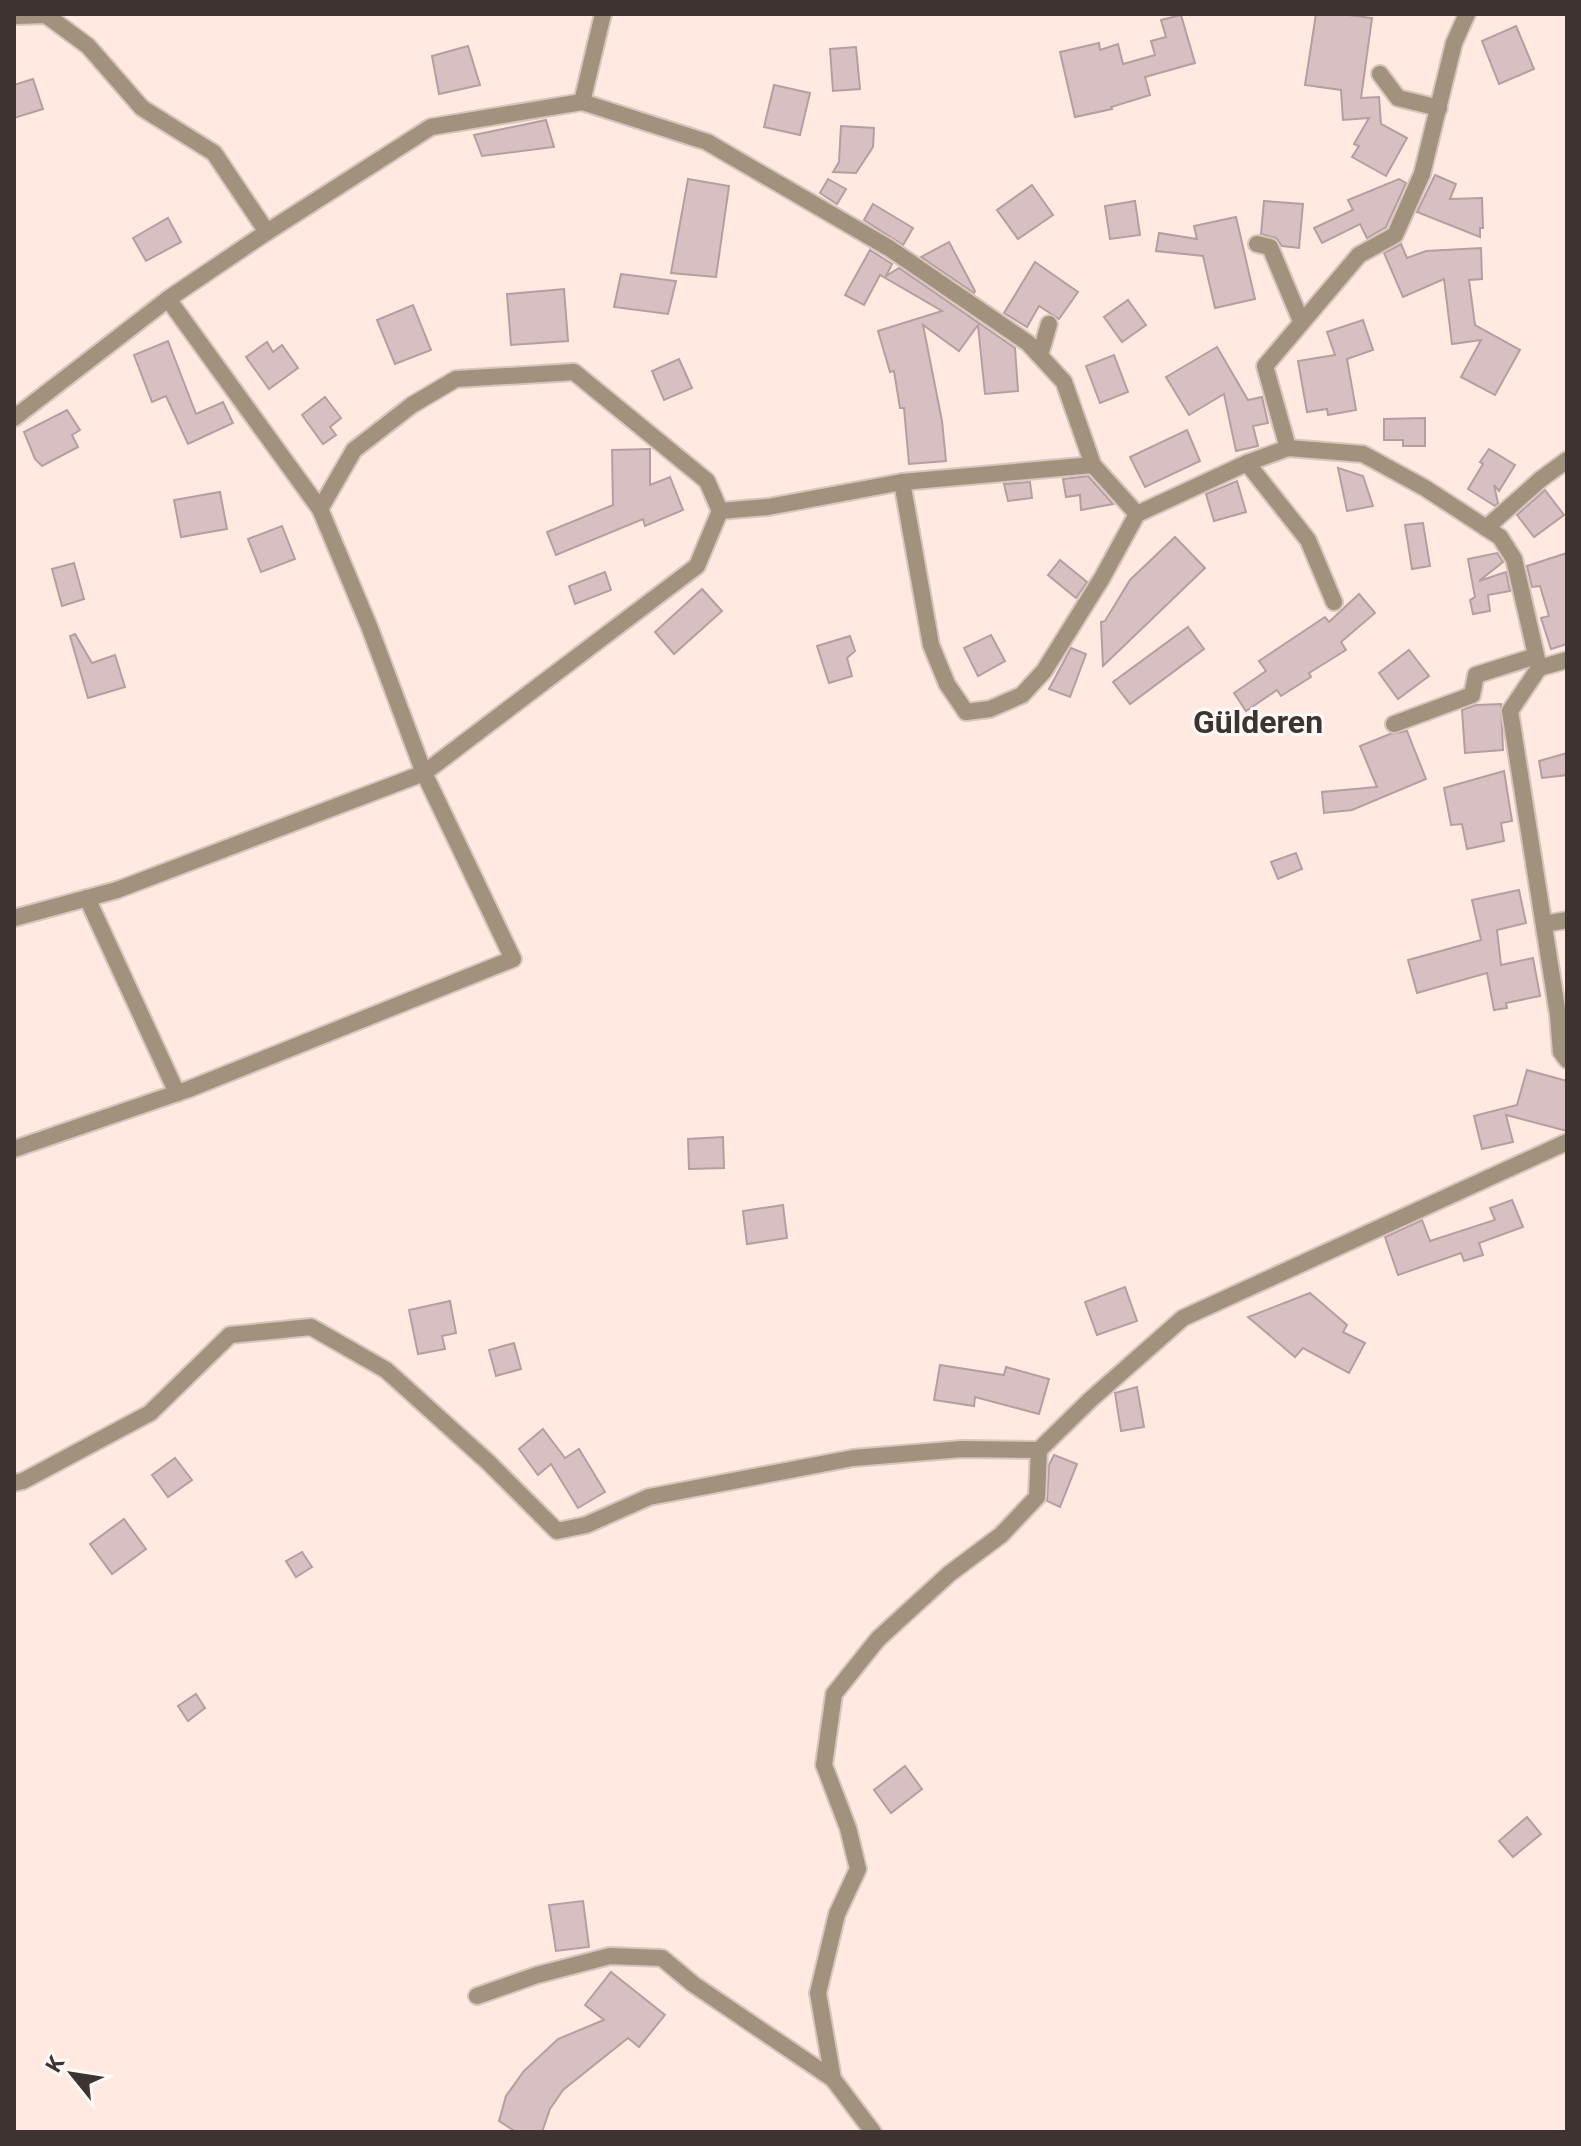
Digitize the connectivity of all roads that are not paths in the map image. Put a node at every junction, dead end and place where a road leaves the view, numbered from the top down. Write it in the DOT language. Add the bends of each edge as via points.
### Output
graph roads {
  1 [pos="603,14"];
  2 [pos="1467,14"];
  3 [pos="14,16"];
  4 [pos="1380,74"];
  5 [pos="582,102"];
  6 [pos="1439,108"];
  7 [pos="267,232"];
  8 [pos="1257,244"];
  9 [pos="168,299"];
  10 [pos="1301,321"];
  11 [pos="1049,324"];
  12 [pos="1040,355"];
  13 [pos="14,418"];
  14 [pos="1288,448"];
  15 [pos="1567,460"];
  16 [pos="1247,463"];
  17 [pos="1093,465"];
  18 [pos="902,482"];
  19 [pos="320,509"];
  20 [pos="720,511"];
  21 [pos="1137,514"];
  22 [pos="1486,528"];
  23 [pos="1334,602"];
  24 [pos="1567,660"];
  25 [pos="1538,662"];
  26 [pos="1394,724"];
  27 [pos="424,773"];
  28 [pos="87,898"];
  29 [pos="14,918"];
  30 [pos="1567,920"];
  31 [pos="1544,924"];
  32 [pos="1563,1014"];
  33 [pos="1567,1060"];
  34 [pos="177,1093"];
  35 [pos="1567,1142"];
  36 [pos="14,1149"];
  37 [pos="1039,1450"];
  38 [pos="14,1483"];
  39 [pos="477,1996"];
  40 [pos="833,2079"];
  41 [pos="873,2132"];
  1 -- 5 [label="street"];
  2 -- 6 [label="street" via="1454,43"];
  3 -- 7 [label="street" via="46,15 88,46 142,108 214,153"];
  4 -- 6 [label="street" via="1398,98"];
  5 -- 7 [label="street" via="431,127"];
  5 -- 12 [label="street" via="707,142 889,248"];
  6 -- 10 [label="street" via="1422,174 1395,235 1359,255"];
  7 -- 9 [label="street"];
  8 -- 10 [label="street" via="1270,247"];
  9 -- 13 [label="street"];
  9 -- 19 [label="street"];
  10 -- 14 [label="street" via="1265,366"];
  11 -- 12 [label="street"];
  12 -- 17 [label="street" via="1064,382"];
  14 -- 16 [label="street"];
  14 -- 22 [label="street" via="1363,454"];
  15 -- 22 [label="street"];
  16 -- 21 [label="street"];
  16 -- 23 [label="street" via="1308,540"];
  17 -- 18 [label="street"];
  17 -- 21 [label="street"];
  18 -- 20 [label="street"];
  18 -- 21 [label="street" via="931,645 966,712 990,709 1022,695 1044,671"];
  19 -- 20 [label="street" via="354,450 456,379 574,372 707,481"];
  19 -- 27 [label="street"];
  20 -- 27 [label="street" via="697,566"];
  22 -- 25 [label="street" via="1500,537 1514,559"];
  24 -- 25 [label="street"];
  25 -- 26 [label="street" via="1476,675 1472,695"];
  25 -- 31 [label="street" via="1510,711"];
  27 -- 28 [label="street"];
  27 -- 34 [label="street" via="513,959"];
  28 -- 29 [label="street"];
  28 -- 34 [label="street"];
  30 -- 31 [label="street"];
  31 -- 32 [label="street"];
  32 -- 33 [label="street" via="1561,1052"];
  34 -- 36 [label="street"];
  35 -- 37 [label="street" via="1183,1318"];
  37 -- 38 [label="street" via="962,1449 853,1458 649,1497 586,1525 557,1531 386,1370 311,1327 230,1335 150,1413"];
  37 -- 40 [label="street" via="1037,1497 1001,1535 878,1639 834,1694 824,1765 858,1869 837,1914 818,1993"];
  39 -- 40 [label="street" via="610,1956 662,1958"];
  40 -- 41 [label="street"];
}
